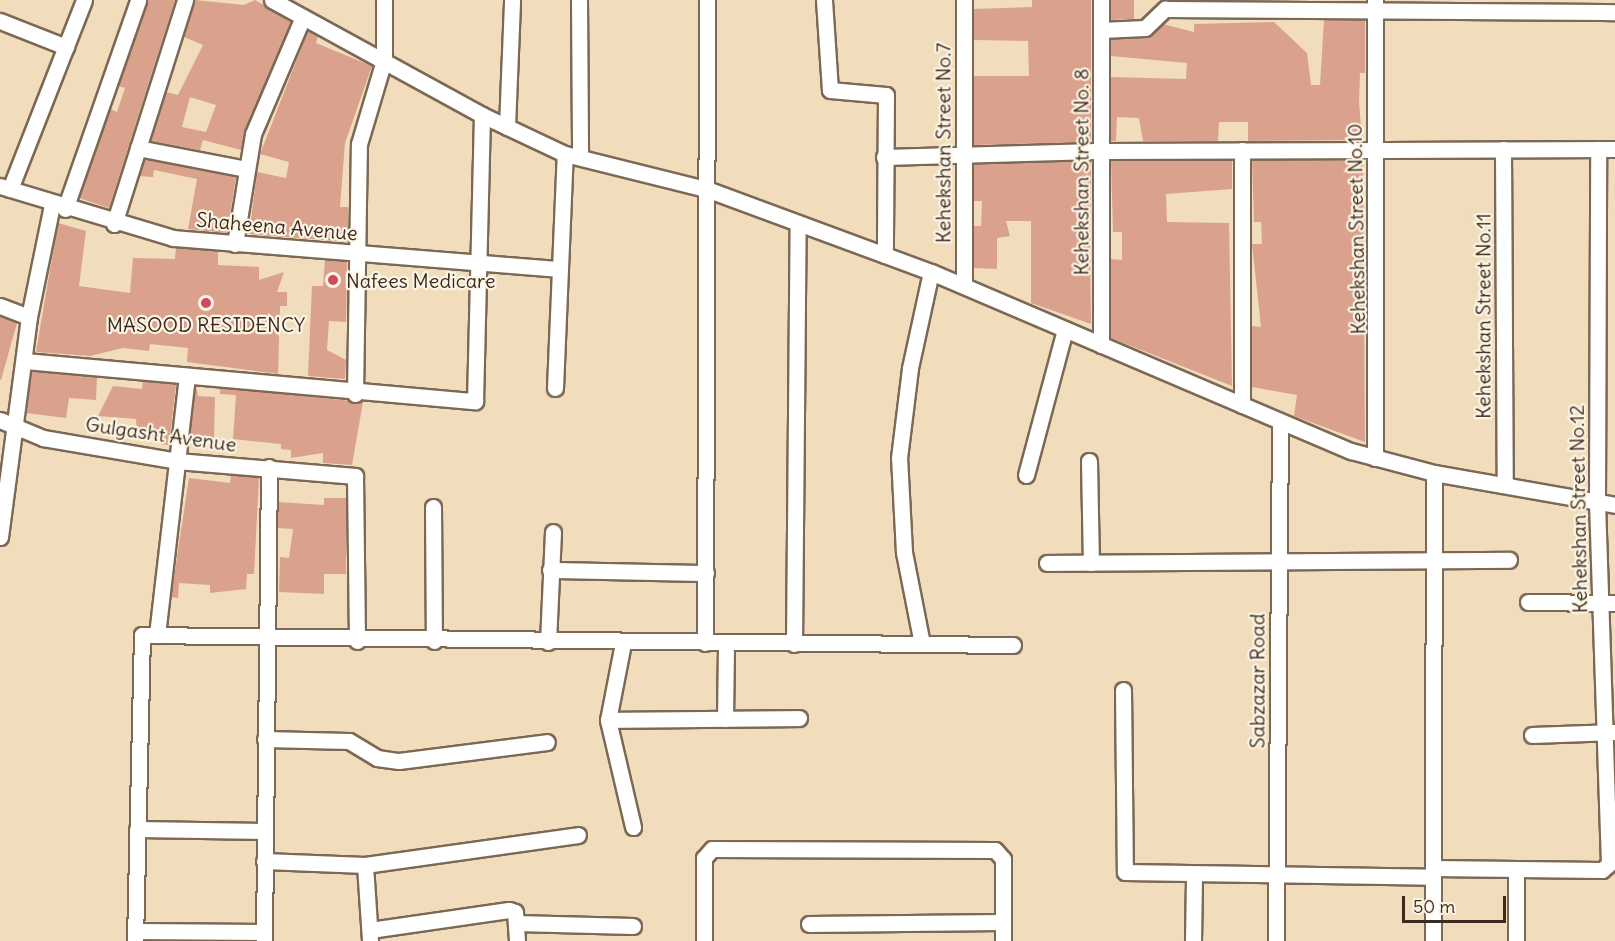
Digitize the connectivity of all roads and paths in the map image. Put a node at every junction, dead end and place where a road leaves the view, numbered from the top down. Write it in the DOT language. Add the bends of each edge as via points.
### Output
graph roads {
  1 [pos="84,0"];
  2 [pos="138,0"];
  3 [pos="185,0"];
  4 [pos="272,0"];
  5 [pos="384,0"];
  6 [pos="512,0"];
  7 [pos="579,0"];
  8 [pos="707,0"];
  9 [pos="824,0"];
  10 [pos="964,0"];
  11 [pos="1101,0"];
  12 [pos="1375,7"];
  13 [pos="1615,12"];
  14 [pos="303,17"];
  15 [pos="0,21"];
  16 [pos="1101,30"];
  17 [pos="66,47"];
  18 [pos="384,60"];
  19 [pos="482,116"];
  20 [pos="507,127"];
  21 [pos="138,148"];
  22 [pos="1376,149"];
  23 [pos="1503,149"];
  24 [pos="1598,149"];
  25 [pos="1615,149"];
  26 [pos="1242,150"];
  27 [pos="1104,151"];
  28 [pos="572,155"];
  29 [pos="964,155"];
  30 [pos="884,158"];
  31 [pos="246,169"];
  32 [pos="5,188"];
  33 [pos="709,190"];
  34 [pos="59,207"];
  35 [pos="798,223"];
  36 [pos="114,224"];
  37 [pos="234,244"];
  38 [pos="358,254"];
  39 [pos="885,255"];
  40 [pos="482,266"];
  41 [pos="559,269"];
  42 [pos="931,272"];
  43 [pos="964,285"];
  44 [pos="0,306"];
  45 [pos="28,318"];
  46 [pos="1065,329"];
  47 [pos="1101,345"];
  48 [pos="24,361"];
  49 [pos="187,376"];
  50 [pos="555,388"];
  51 [pos="355,394"];
  52 [pos="1242,405"];
  53 [pos="1280,422"];
  54 [pos="7,423"];
  55 [pos="1375,458"];
  56 [pos="1089,460"];
  57 [pos="177,461"];
  58 [pos="269,467"];
  59 [pos="1434,473"];
  60 [pos="1026,475"];
  61 [pos="1505,483"];
  62 [pos="1597,500"];
  63 [pos="1615,505"];
  64 [pos="433,507"];
  65 [pos="553,532"];
  66 [pos="0,537"];
  67 [pos="1509,560"];
  68 [pos="1279,561"];
  69 [pos="1433,561"];
  70 [pos="1091,562"];
  71 [pos="1047,563"];
  72 [pos="550,570"];
  73 [pos="706,573"];
  74 [pos="1528,602"];
  75 [pos="1608,603"];
  76 [pos="158,635"];
  77 [pos="267,640"];
  78 [pos="357,641"];
  79 [pos="434,641"];
  80 [pos="548,642"];
  81 [pos="623,643"];
  82 [pos="705,643"];
  83 [pos="726,643"];
  84 [pos="794,644"];
  85 [pos="922,644"];
  86 [pos="1013,645"];
  87 [pos="1123,690"];
  88 [pos="799,718"];
  89 [pos="725,719"];
  90 [pos="608,720"];
  91 [pos="1610,732"];
  92 [pos="1532,735"];
  93 [pos="265,740"];
  94 [pos="547,742"];
  95 [pos="633,827"];
  96 [pos="137,829"];
  97 [pos="265,831"];
  98 [pos="578,835"];
  99 [pos="1612,842"];
  100 [pos="264,861"];
  101 [pos="365,865"];
  102 [pos="1516,869"];
  103 [pos="1433,872"];
  104 [pos="1194,875"];
  105 [pos="1276,875"];
  106 [pos="1003,922"];
  107 [pos="516,923"];
  108 [pos="809,924"];
  109 [pos="633,926"];
  110 [pos="135,936"];
  111 [pos="370,936"];
  112 [pos="264,937"];
  113 [pos="517,941"];
  114 [pos="704,941"];
  115 [pos="1003,941"];
  116 [pos="1193,941"];
  117 [pos="1276,941"];
  118 [pos="1433,941"];
  119 [pos="1516,941"];
  1 -- 17 [label="street"];
  2 -- 34 [label="street"];
  3 -- 21 [label="street"];
  4 -- 14 [label="street"];
  5 -- 18 [label="street"];
  6 -- 20 [label="street"];
  7 -- 28 [label="street"];
  8 -- 33 [label="street"];
  9 -- 30 [label="street" via="828,85 834,91 884,92"];
  10 -- 29 [label="street, Kehekshan Street No.7"];
  11 -- 16 [label="street, Kehekshan Street No. 8"];
  12 -- 13 [label="street"];
  12 -- 16 [label="street" via="1165,9 1146,28"];
  12 -- 22 [label="street, Kehekshan Street No.10"];
  14 -- 18 [label="street"];
  14 -- 31 [label="street" via="254,135"];
  15 -- 17 [label="street"];
  16 -- 27 [label="street, Kehekshan Street No. 8"];
  17 -- 32 [label="street"];
  18 -- 19 [label="street"];
  18 -- 38 [label="street" via="359,144"];
  19 -- 20 [label="street"];
  19 -- 40 [label="street"];
  20 -- 28 [label="street"];
  21 -- 31 [label="street"];
  21 -- 36 [label="street"];
  22 -- 23 [label="street"];
  22 -- 26 [label="street"];
  22 -- 55 [label="street, Kehekshan Street No.10"];
  23 -- 24 [label="street"];
  23 -- 61 [label="street, Kehekshan Street No.11"];
  24 -- 25 [label="street"];
  24 -- 62 [label="street, Kehekshan Street No.12"];
  26 -- 27 [label="street"];
  26 -- 52 [label="street"];
  27 -- 29 [label="street"];
  27 -- 47 [label="street, Kehekshan Street No. 8"];
  28 -- 33 [label="street"];
  28 -- 41 [label="street"];
  29 -- 30 [label="street"];
  29 -- 43 [label="street, Kehekshan Street No.7"];
  30 -- 39 [label="street"];
  31 -- 37 [label="street"];
  32 -- 34 [label="street, Shaheena Avenue"];
  33 -- 35 [label="street"];
  33 -- 73 [label="street"];
  34 -- 36 [label="street, Shaheena Avenue"];
  34 -- 45 [label="street"];
  35 -- 39 [label="street"];
  35 -- 84 [label="street"];
  36 -- 37 [label="street, Shaheena Avenue" via="173,238"];
  37 -- 38 [label="street, Shaheena Avenue"];
  38 -- 40 [label="street, Shaheena Avenue"];
  38 -- 51 [label="street"];
  39 -- 42 [label="street"];
  40 -- 41 [label="street, Shaheena Avenue"];
  40 -- 51 [label="street" via="475,401"];
  41 -- 50 [label="street"];
  42 -- 43 [label="street"];
  42 -- 85 [label="street" via="910,368 899,458 904,552"];
  43 -- 46 [label="street"];
  44 -- 45 [label="street"];
  45 -- 48 [label="street"];
  46 -- 47 [label="street"];
  46 -- 60 [label="street"];
  47 -- 52 [label="street"];
  48 -- 49 [label="street"];
  48 -- 54 [label="street"];
  49 -- 51 [label="street"];
  49 -- 57 [label="street"];
  52 -- 53 [label="street"];
  53 -- 55 [label="street"];
  53 -- 68 [label="street, Sabzazar Road"];
  54 -- 57 [label="street, Gulgasht Avenue" via="43,438"];
  54 -- 66 [label="street"];
  55 -- 59 [label="street"];
  56 -- 70 [label="street"];
  57 -- 58 [label="street, Gulgasht Avenue"];
  57 -- 76 [label="street"];
  58 -- 77 [label="street"];
  58 -- 78 [label="street, Gulgasht Avenue" via="356,476"];
  59 -- 61 [label="street"];
  59 -- 69 [label="street"];
  61 -- 62 [label="street"];
  62 -- 63 [label="street"];
  62 -- 75 [label="street, Kehekshan Street No.12"];
  64 -- 79 [label="street"];
  65 -- 72 [label="street"];
  67 -- 69 [label="street"];
  68 -- 69 [label="street"];
  68 -- 70 [label="street"];
  68 -- 105 [label="street, Sabzazar Road"];
  69 -- 103 [label="street"];
  70 -- 71 [label="street"];
  72 -- 73 [label="street"];
  72 -- 80 [label="street"];
  73 -- 82 [label="street"];
  74 -- 75 [label="street"];
  75 -- 91 [label="street, Kehekshan Street No.12"];
  76 -- 77 [label="street"];
  76 -- 96 [label="street" via="139,639"];
  77 -- 78 [label="street"];
  77 -- 93 [label="street"];
  78 -- 79 [label="street"];
  79 -- 80 [label="street"];
  80 -- 81 [label="street"];
  81 -- 82 [label="street"];
  81 -- 90 [label="street"];
  82 -- 83 [label="street"];
  83 -- 84 [label="street"];
  83 -- 89 [label="street"];
  84 -- 85 [label="street"];
  85 -- 86 [label="street"];
  87 -- 104 [label="street" via="1123,867 1132,874"];
  88 -- 89 [label="street"];
  89 -- 90 [label="street"];
  90 -- 95 [label="street"];
  91 -- 92 [label="street"];
  91 -- 99 [label="street, Kehekshan Street No.12"];
  93 -- 94 [label="street" via="349,741 377,758 399,761"];
  93 -- 97 [label="street"];
  96 -- 97 [label="street"];
  96 -- 110 [label="street"];
  97 -- 100 [label="street"];
  98 -- 101 [label="street"];
  99 -- 102 [label="street, Kehekshan Street No.12" via="1606,867"];
  100 -- 101 [label="street"];
  100 -- 112 [label="street"];
  101 -- 111 [label="street"];
  102 -- 103 [label="street"];
  102 -- 119 [label="street"];
  103 -- 105 [label="street"];
  103 -- 118 [label="street"];
  104 -- 105 [label="street"];
  104 -- 116 [label="street"];
  105 -- 117 [label="street, Sabzazar Road"];
  106 -- 108 [label="street"];
  106 -- 114 [label="street" via="1003,859 995,850 712,849 704,858"];
  106 -- 115 [label="street"];
  107 -- 109 [label="street"];
  107 -- 111 [label="street" via="515,912 509,910"];
  107 -- 113 [label="street"];
  110 -- 112 [label="street"];
}
